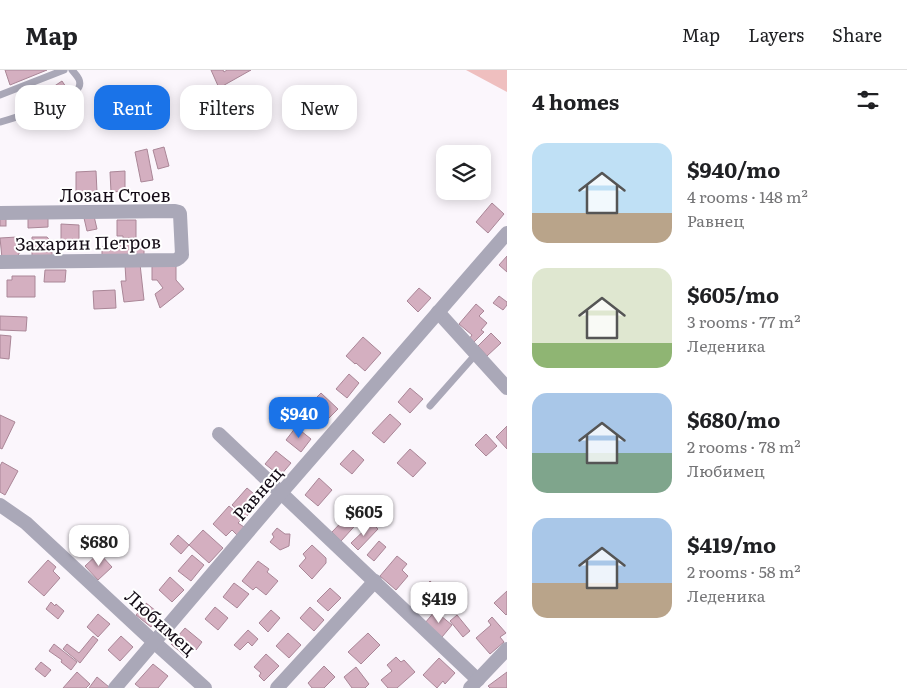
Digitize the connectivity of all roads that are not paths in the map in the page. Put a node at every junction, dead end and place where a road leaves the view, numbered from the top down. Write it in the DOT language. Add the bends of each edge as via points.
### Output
graph roads {
  1 [pos="64,70"];
  2 [pos="72,70"];
  3 [pos="0,95"];
  4 [pos="0,122"];
  5 [pos="0,213"];
  6 [pos="507,233"];
  7 [pos="176,260"];
  8 [pos="0,262"];
  9 [pos="438,312"];
  10 [pos="476,354"];
  11 [pos="507,388"];
  12 [pos="430,406"];
  13 [pos="219,434"];
  14 [pos="281,493"];
  15 [pos="0,505"];
  16 [pos="375,581"];
  17 [pos="154,642"];
  18 [pos="506,652"];
  19 [pos="474,684"];
  20 [pos="115,688"];
  21 [pos="205,688"];
  22 [pos="277,688"];
  1 -- 3 [label="lane"];
  2 -- 4 [label="lane" via="79,78 80,86 75,92"];
  5 -- 7 [label="street, Лозан Стоев" via="175,210 180,214 182,255"];
  6 -- 9 [label="street, Равнец"];
  7 -- 8 [label="street, Захарин Петров"];
  9 -- 10 [label="street"];
  9 -- 14 [label="street, Равнец"];
  10 -- 11 [label="street"];
  10 -- 12 [label="lane"];
  13 -- 14 [label="street"];
  14 -- 16 [label="street"];
  14 -- 17 [label="street, Равнец"];
  15 -- 17 [label="street, Любимец" via="26,523"];
  16 -- 19 [label="street"];
  16 -- 22 [label="street"];
  17 -- 20 [label="street, Равнец"];
  17 -- 21 [label="street, Любимец"];
  18 -- 19 [label="street"];
}
